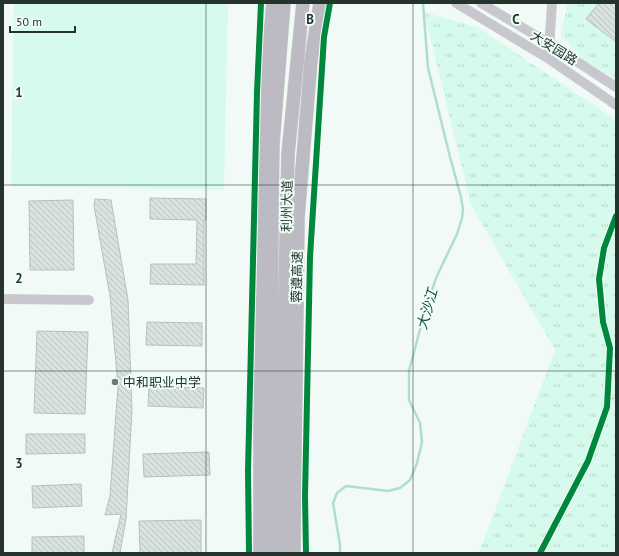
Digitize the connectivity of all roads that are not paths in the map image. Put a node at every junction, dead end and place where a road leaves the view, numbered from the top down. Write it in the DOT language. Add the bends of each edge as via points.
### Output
graph roads {
  1 [pos="273,3"];
  2 [pos="284,3"];
  3 [pos="303,3"];
  4 [pos="320,3"];
  5 [pos="456,3"];
  6 [pos="480,3"];
  7 [pos="552,3"];
  8 [pos="550,44"];
  9 [pos="549,59"];
  10 [pos="616,87"];
  11 [pos="616,105"];
  12 [pos="3,299"];
  13 [pos="89,300"];
  14 [pos="260,553"];
  15 [pos="272,553"];
  16 [pos="284,553"];
  17 [pos="294,553"];
  1 -- 14 [label="highway" via="262,180"];
  2 -- 15 [label="highway, 利州大道" via="273,144"];
  3 -- 16 [label="highway, 利州大道" via="288,154 284,329"];
  4 -- 17 [label="highway, 蓉遵高速" via="311,60 298,218"];
  5 -- 9 [label="street, 大安园路"];
  6 -- 8 [label="street"];
  7 -- 8 [label="street"];
  8 -- 9 [label="street"];
  8 -- 10 [label="street"];
  9 -- 11 [label="street, 大安园路"];
  12 -- 13 [label="street"];
}
